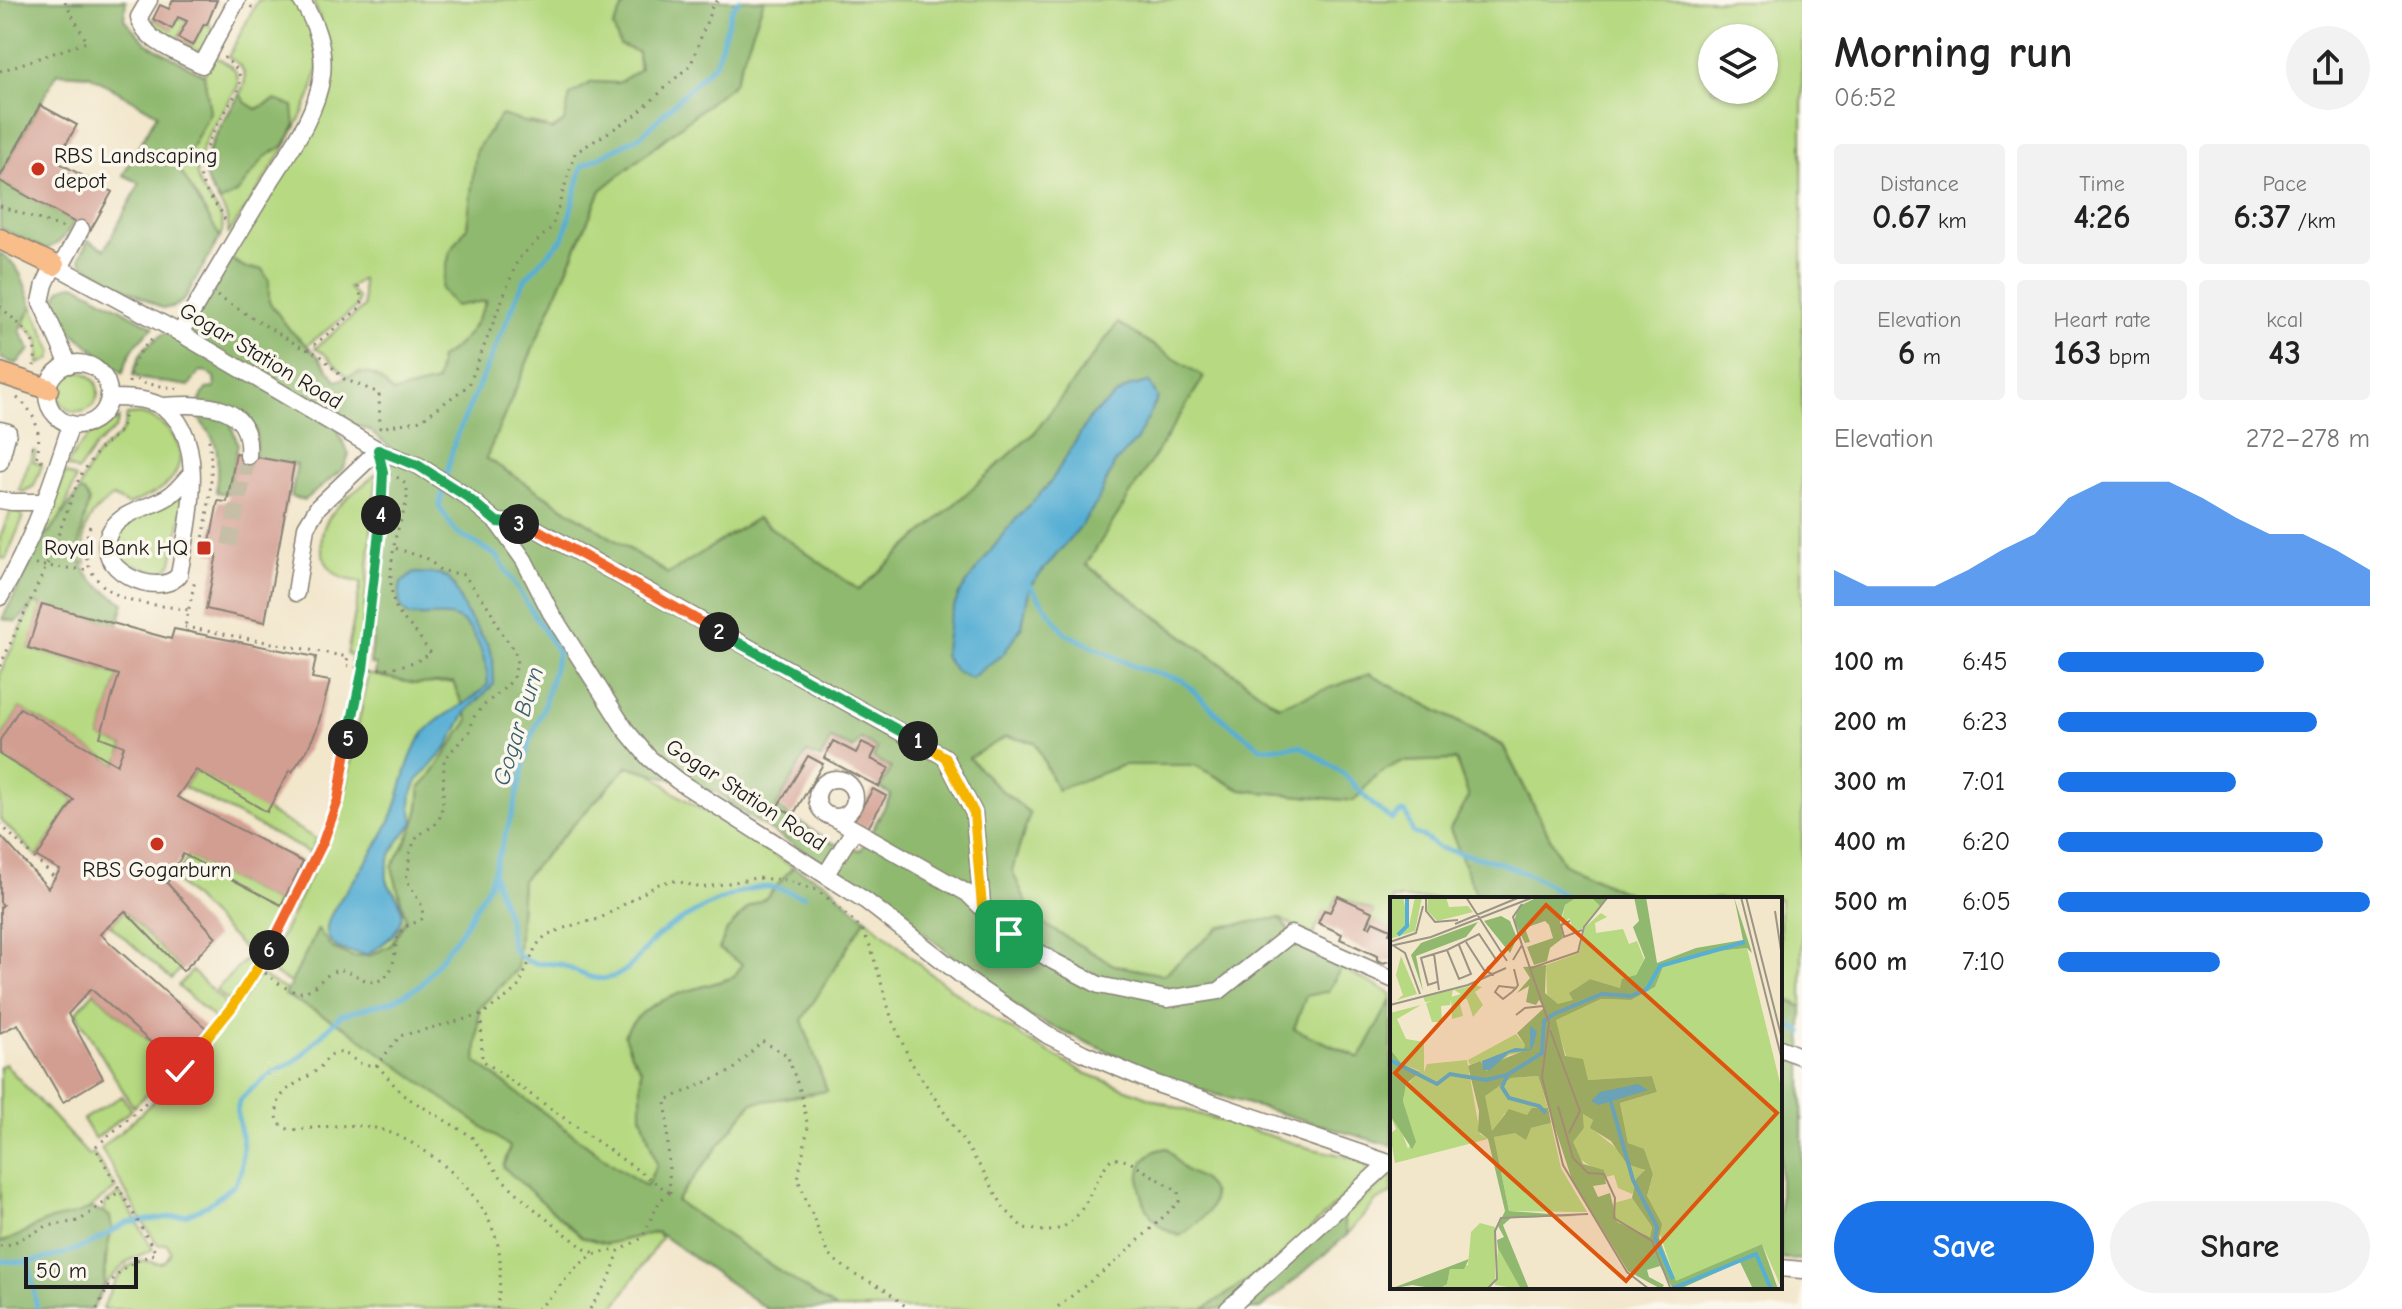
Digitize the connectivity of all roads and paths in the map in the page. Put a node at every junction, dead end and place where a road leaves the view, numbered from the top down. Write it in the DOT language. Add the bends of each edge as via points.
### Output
graph roads {
  1 [pos="64,0"];
  2 [pos="149,0"];
  3 [pos="256,0"];
  4 [pos="301,0"];
  5 [pos="718,0"];
  6 [pos="243,6"];
  7 [pos="230,47"];
  8 [pos="0,71"];
  9 [pos="0,206"];
  10 [pos="73,229"];
  11 [pos="0,239"];
  12 [pos="234,241"];
  13 [pos="57,267"];
  14 [pos="358,285"];
  15 [pos="214,294"];
  16 [pos="0,306"];
  17 [pos="174,329"];
  18 [pos="308,350"];
  19 [pos="69,365"];
  20 [pos="0,373"];
  21 [pos="130,375"];
  22 [pos="18,388"];
  23 [pos="48,389"];
  24 [pos="187,390"];
  25 [pos="109,398"];
  26 [pos="128,399"];
  27 [pos="161,406"];
  28 [pos="71,424"];
  29 [pos="0,430"];
  30 [pos="31,447"];
  31 [pos="39,447"];
  32 [pos="378,450"];
  33 [pos="248,456"];
  34 [pos="36,458"];
  35 [pos="0,462"];
  36 [pos="383,472"];
  37 [pos="191,474"];
  38 [pos="0,500"];
  39 [pos="46,502"];
  40 [pos="497,522"];
  41 [pos="395,548"];
  42 [pos="19,564"];
  43 [pos="47,565"];
  44 [pos="89,570"];
  45 [pos="296,593"];
  46 [pos="0,596"];
  47 [pos="185,627"];
  48 [pos="0,666"];
  49 [pos="363,669"];
  50 [pos="831,816"];
  51 [pos="0,824"];
  52 [pos="854,830"];
  53 [pos="826,874"];
  54 [pos="55,878"];
  55 [pos="982,907"];
  56 [pos="259,968"];
  57 [pos="1390,978"];
  58 [pos="481,1015"];
  59 [pos="1782,1049"];
  60 [pos="1802,1057"];
  61 [pos="380,1062"];
  62 [pos="1390,1163"];
  63 [pos="120,1191"];
  64 [pos="670,1193"];
  65 [pos="0,1246"];
  66 [pos="619,1251"];
  67 [pos="595,1253"];
  68 [pos="1782,1268"];
  69 [pos="1802,1270"];
  70 [pos="97,1309"];
  71 [pos="497,1309"];
  72 [pos="537,1309"];
  73 [pos="590,1309"];
  74 [pos="909,1309"];
  75 [pos="1055,1309"];
  76 [pos="1228,1309"];
  1 -- 8 [label="path" via="87,42"];
  2 -- 6 [label="street" via="139,17 143,29 202,65"];
  3 -- 6 [label="path"];
  4 -- 12 [label="street" via="312,16 323,59 317,95"];
  5 -- 18 [label="path" via="691,64 636,115 575,153 552,227 518,259 469,385 421,420 380,428 379,393 344,379"];
  7 -- 12 [label="path" via="224,59 241,75 240,87 202,156 201,181 224,215 224,235"];
  9 -- 10 [label="path"];
  10 -- 13 [label="street"];
  11 -- 13 [label="main road"];
  12 -- 17 [label="street"];
  13 -- 17 [label="street, Gogar Station Road"];
  13 -- 19 [label="street" via="41,302"];
  14 -- 18 [label="path" via="361,307"];
  15 -- 18 [label="path"];
  16 -- 22 [label="path" via="27,332 37,352 35,366"];
  17 -- 21 [label="path" via="139,351"];
  17 -- 32 [label="street, Gogar Station Road"];
  19 -- 23 [label="street" via="55,374"];
  19 -- 25 [label="street" via="85,364 99,372"];
  20 -- 22 [label="main road"];
  21 -- 24 [label="path" via="142,383"];
  21 -- 26 [label="path"];
  22 -- 23 [label="main road"];
  22 -- 31 [label="path" via="32,414"];
  23 -- 28 [label="street" via="55,415"];
  25 -- 26 [label="street"];
  25 -- 28 [label="street" via="99,417"];
  26 -- 27 [label="street"];
  26 -- 43 [label="path" via="120,431 80,476"];
  27 -- 33 [label="street" via="218,407 242,424"];
  27 -- 37 [label="street" via="187,438"];
  28 -- 39 [label="street"];
  29 -- 35 [label="street" via="8,432"];
  30 -- 31 [label="path"];
  31 -- 34 [label="path"];
  32 -- 36 [label="path"];
  32 -- 40 [label="street, Gogar Station Road" via="419,466"];
  32 -- 45 [label="street" via="318,507 306,527"];
  36 -- 41 [label="path" via="397,477 406,490"];
  36 -- 49 [label="path"];
  37 -- 37 [label="street" via="179,575 159,585 119,571 107,555 110,531 132,513 170,496"];
  38 -- 39 [label="street"];
  39 -- 42 [label="street"];
  40 -- 53 [label="street, Gogar Station Road" via="625,729 649,758"];
  40 -- 55 [label="street" via="531,526 945,757 974,813"];
  41 -- 49 [label="path" via="394,603 431,653 400,665"];
  41 -- 56 [label="path" via="428,559 440,570 464,575 516,655 513,678 482,707 469,732 444,759 438,822 420,834 409,855 406,879 423,918 402,930 390,972 376,981 341,970 297,992"];
  42 -- 43 [label="path"];
  42 -- 46 [label="street"];
  43 -- 44 [label="path"];
  43 -- 48 [label="path"];
  47 -- 49 [label="path" via="348,657 346,665"];
  49 -- 56 [label="path" via="338,800 323,842"];
  50 -- 52 [label="street"];
  51 -- 54 [label="path"];
  52 -- 53 [label="street"];
  52 -- 55 [label="street" via="967,893"];
  53 -- 62 [label="street, Gogar Station Road" via="1015,1014 1083,1053 1168,1088"];
  55 -- 57 [label="street" via="1009,934 1099,985 1167,999 1219,991 1291,934"];
  56 -- 63 [label="path" via="180,1071 95,1147"];
  58 -- 61 [label="path" via="400,1036"];
  58 -- 64 [label="path" via="482,1060"];
  58 -- 75 [label="path" via="519,986 546,935 599,919 659,884 670,881 701,888 756,878 806,886 830,900 867,936 892,1020 911,1062 1004,1208 1023,1228 1049,1231 1069,1223 1112,1158 1128,1161 1178,1191 1179,1202 1158,1224"];
  59 -- 60 [label="street"];
  61 -- 67 [label="path" via="403,1095 471,1136 519,1195"];
  61 -- 71 [label="path" via="364,1065 347,1054 330,1055 282,1095 278,1121 291,1130 382,1130 450,1170 468,1188 495,1235 501,1258"];
  62 -- 76 [label="street"];
  63 -- 65 [label="path" via="79,1221 47,1226"];
  63 -- 70 [label="path" via="156,1253 132,1262 114,1277"];
  64 -- 66 [label="path" via="660,1200 642,1238"];
  64 -- 74 [label="path" via="666,1100 732,1071 762,1041 787,1055 801,1093 808,1127 798,1179 828,1255"];
  66 -- 67 [label="path"];
  66 -- 73 [label="path"];
  67 -- 72 [label="path"];
  68 -- 69 [label="street"];
}
